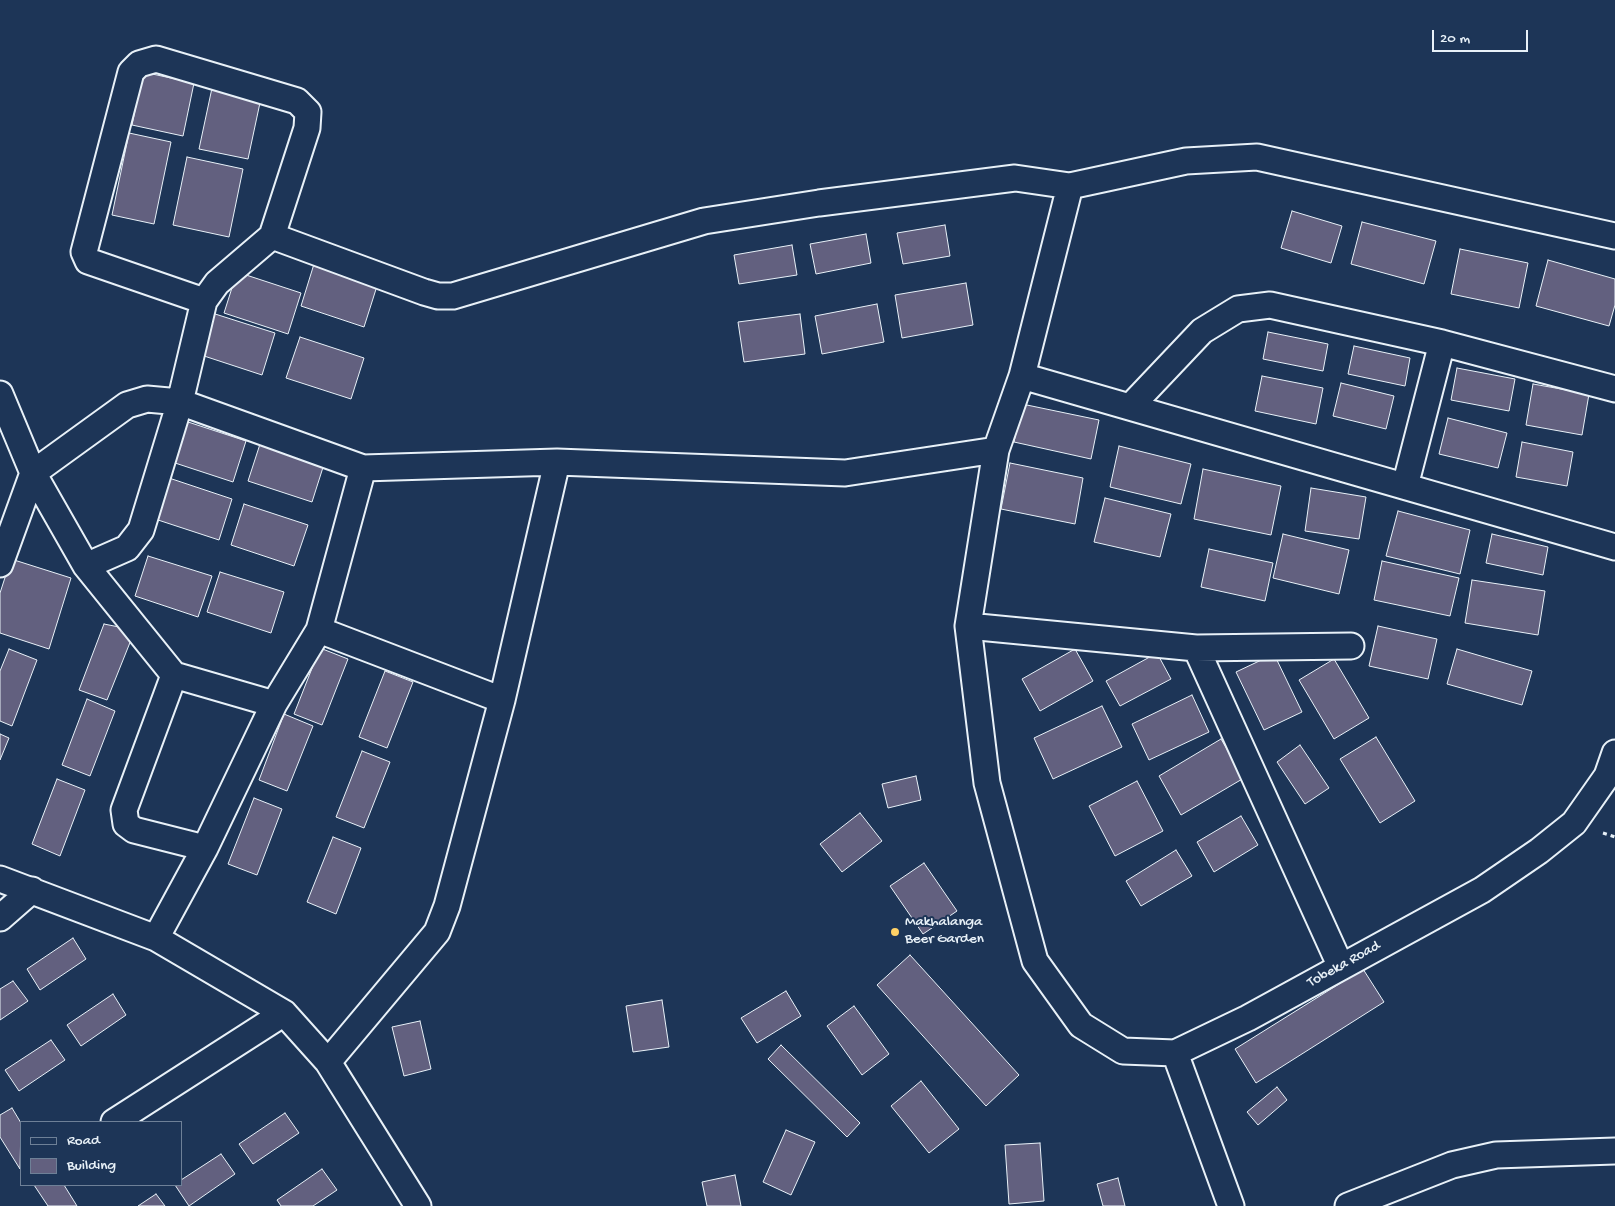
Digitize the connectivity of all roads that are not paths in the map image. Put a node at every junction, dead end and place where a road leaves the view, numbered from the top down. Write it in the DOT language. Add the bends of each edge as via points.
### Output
graph roads {
  1 [pos="1070,186"];
  2 [pos="272,236"];
  3 [pos="1615,236"];
  4 [pos="204,301"];
  5 [pos="1442,343"];
  6 [pos="1022,376"];
  7 [pos="1615,389"];
  8 [pos="0,394"];
  9 [pos="180,402"];
  10 [pos="1130,407"];
  11 [pos="996,450"];
  12 [pos="558,462"];
  13 [pos="363,468"];
  14 [pos="33,473"];
  15 [pos="1405,486"];
  16 [pos="1615,547"];
  17 [pos="0,564"];
  18 [pos="86,566"];
  19 [pos="968,626"];
  20 [pos="319,630"];
  21 [pos="1351,646"];
  22 [pos="1196,648"];
  23 [pos="174,674"];
  24 [pos="502,700"];
  25 [pos="274,704"];
  26 [pos="1615,753"];
  27 [pos="205,848"];
  28 [pos="0,879"];
  29 [pos="32,890"];
  30 [pos="0,918"];
  31 [pos="156,938"];
  32 [pos="1341,967"];
  33 [pos="284,1013"];
  34 [pos="1175,1054"];
  35 [pos="328,1062"];
  36 [pos="116,1121"];
  37 [pos="1615,1150"];
  38 [pos="418,1206"];
  39 [pos="1231,1206"];
  40 [pos="1348,1206"];
  1 -- 2 [label="street" via="1015,178 704,221 453,296 424,292"];
  1 -- 3 [label="street" via="1186,161 1257,157"];
  1 -- 6 [label="street"];
  2 -- 4 [label="street" via="217,283"];
  2 -- 4 [label="street" via="307,128 308,112 297,101 156,59 140,64 131,72 84,252 88,261"];
  4 -- 9 [label="street"];
  5 -- 7 [label="street"];
  5 -- 10 [label="street" via="1270,305 1238,309 1202,331"];
  5 -- 15 [label="street"];
  6 -- 10 [label="street"];
  6 -- 11 [label="street"];
  8 -- 14 [label="street"];
  9 -- 13 [label="street"];
  9 -- 14 [label="street" via="147,399 127,405"];
  9 -- 18 [label="street" via="141,530 127,548"];
  10 -- 15 [label="street"];
  11 -- 12 [label="street" via="845,473"];
  11 -- 19 [label="street"];
  12 -- 13 [label="street"];
  12 -- 24 [label="street"];
  13 -- 20 [label="street"];
  14 -- 17 [label="street"];
  14 -- 18 [label="street"];
  15 -- 16 [label="street"];
  18 -- 23 [label="street"];
  19 -- 22 [label="street"];
  19 -- 34 [label="street" via="987,783 1035,961 1081,1025 1123,1051"];
  20 -- 24 [label="street"];
  20 -- 25 [label="street"];
  21 -- 22 [label="street"];
  22 -- 32 [label="street"];
  23 -- 25 [label="street"];
  23 -- 27 [label="street" via="124,810 126,824 134,830"];
  24 -- 35 [label="street" via="447,906 437,932"];
  25 -- 27 [label="street"];
  26 -- 32 [label="street, Tobeka Road" via="1607,776 1574,823 1540,851 1482,890"];
  27 -- 31 [label="street"];
  28 -- 29 [label="street"];
  29 -- 30 [label="street"];
  29 -- 31 [label="street"];
  31 -- 33 [label="street"];
  32 -- 34 [label="street, Tobeka Road"];
  33 -- 35 [label="street"];
  33 -- 36 [label="street"];
  34 -- 39 [label="street"];
  35 -- 38 [label="street"];
  37 -- 40 [label="street" via="1496,1156 1452,1165"];
}
